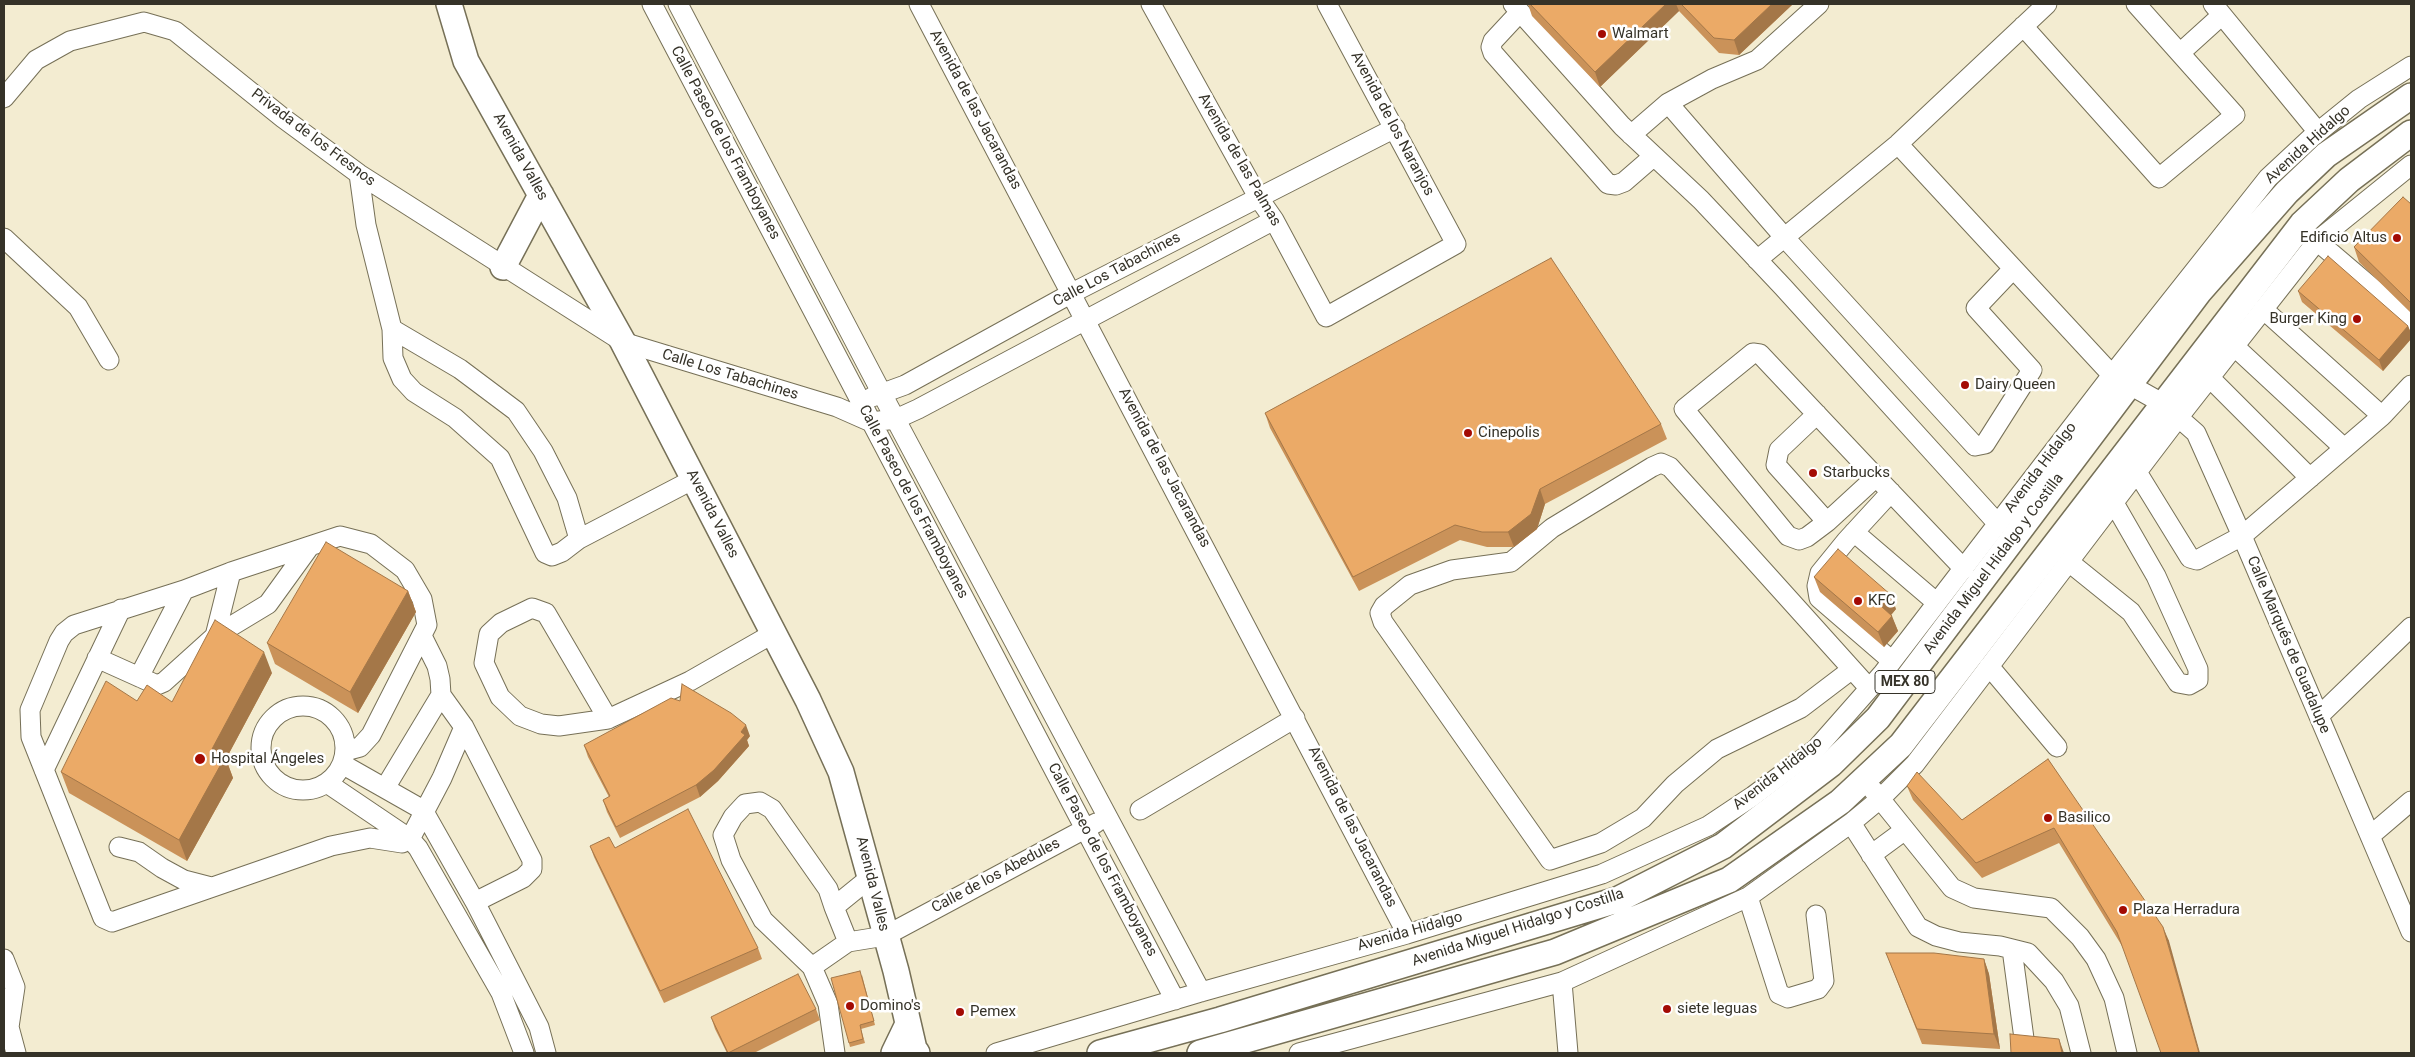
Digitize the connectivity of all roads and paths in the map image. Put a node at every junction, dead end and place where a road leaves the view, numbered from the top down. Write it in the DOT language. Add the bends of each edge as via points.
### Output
graph roads {
  1 [pos="449,4"];
  2 [pos="652,4"];
  3 [pos="678,4"];
  4 [pos="919,4"];
  5 [pos="1151,4"];
  6 [pos="1327,4"];
  7 [pos="1819,4"];
  8 [pos="2046,4"];
  9 [pos="2136,4"];
  10 [pos="1516,8"];
  11 [pos="2217,9"];
  12 [pos="2023,26"];
  13 [pos="2180,52"];
  14 [pos="2411,66"];
  15 [pos="2411,96"];
  16 [pos="4,98"];
  17 [pos="1668,103"];
  18 [pos="1395,128"];
  19 [pos="2318,132"];
  20 [pos="2411,133"];
  21 [pos="1631,135"];
  22 [pos="1898,144"];
  23 [pos="1654,156"];
  24 [pos="2411,165"];
  25 [pos="359,174"];
  26 [pos="541,195"];
  27 [pos="1258,197"];
  28 [pos="1274,220"];
  29 [pos="4,238"];
  30 [pos="1785,238"];
  31 [pos="2317,240"];
  32 [pos="1757,260"];
  33 [pos="503,267"];
  34 [pos="2013,269"];
  35 [pos="1072,292"];
  36 [pos="2263,309"];
  37 [pos="1326,317"];
  38 [pos="1086,320"];
  39 [pos="2411,322"];
  40 [pos="392,329"];
  41 [pos="623,342"];
  42 [pos="2234,346"];
  43 [pos="109,360"];
  44 [pos="2210,378"];
  45 [pos="2121,380"];
  46 [pos="2411,385"];
  47 [pos="883,395"];
  48 [pos="860,400"];
  49 [pos="837,408"];
  50 [pos="2170,410"];
  51 [pos="1817,414"];
  52 [pos="2382,416"];
  53 [pos="896,418"];
  54 [pos="870,422"];
  55 [pos="2344,448"];
  56 [pos="2137,472"];
  57 [pos="1876,477"];
  58 [pos="2310,478"];
  59 [pos="694,479"];
  60 [pos="1890,492"];
  61 [pos="2114,503"];
  62 [pos="1827,522"];
  63 [pos="1998,524"];
  64 [pos="1854,532"];
  65 [pos="2242,536"];
  66 [pos="579,539"];
  67 [pos="310,546"];
  68 [pos="2069,562"];
  69 [pos="1964,568"];
  70 [pos="231,572"];
  71 [pos="184,590"];
  72 [pos="1937,604"];
  73 [pos="121,609"];
  74 [pos="2411,627"];
  75 [pos="774,633"];
  76 [pos="215,636"];
  77 [pos="422,636"];
  78 [pos="97,658"];
  79 [pos="1892,661"];
  80 [pos="1990,666"];
  81 [pos="1851,670"];
  82 [pos="139,677"];
  83 [pos="1869,688"];
  84 [pos="441,695"];
  85 [pos="2319,716"];
  86 [pos="1295,718"];
  87 [pos="608,719"];
  88 [pos="464,727"];
  89 [pos="2057,747"];
  90 [pos="1823,756"];
  91 [pos="343,758"];
  92 [pos="44,770"];
  93 [pos="1864,779"];
  94 [pos="328,783"];
  95 [pos="385,788"];
  96 [pos="1880,799"];
  97 [pos="2411,801"];
  98 [pos="423,810"];
  99 [pos="1140,810"];
  100 [pos="1108,816"];
  101 [pos="1851,823"];
  102 [pos="1085,829"];
  103 [pos="1905,830"];
  104 [pos="2370,836"];
  105 [pos="410,839"];
  106 [pos="119,847"];
  107 [pos="1871,855"];
  108 [pos="1550,860"];
  109 [pos="870,876"];
  110 [pos="1563,886"];
  111 [pos="211,887"];
  112 [pos="1748,897"];
  113 [pos="475,902"];
  114 [pos="2406,904"];
  115 [pos="834,907"];
  116 [pos="1816,916"];
  117 [pos="1162,918"];
  118 [pos="2411,932"];
  119 [pos="1140,933"];
  120 [pos="1407,934"];
  121 [pos="885,936"];
  122 [pos="848,942"];
  123 [pos="2012,950"];
  124 [pos="4,959"];
  125 [pos="812,968"];
  126 [pos="1562,982"];
  127 [pos="1201,992"];
  128 [pos="1175,1000"];
  129 [pos="2025,1046"];
  130 [pos="909,1052"];
  131 [pos="16,1053"];
  132 [pos="524,1053"];
  133 [pos="546,1053"];
  134 [pos="835,1053"];
  135 [pos="996,1053"];
  136 [pos="1100,1053"];
  137 [pos="1200,1053"];
  138 [pos="1299,1053"];
  139 [pos="1568,1053"];
  140 [pos="2081,1053"];
  141 [pos="2127,1053"];
  1 -- 26 [label="main road, Avenida Valles" via="466,61"];
  2 -- 48 [label="street, Calle Paseo de los Framboyanes"];
  3 -- 47 [label="street, Calle Paseo de los Framboyanes"];
  4 -- 35 [label="street, Avenida de las Jacarandas"];
  5 -- 27 [label="street, Avenida de las Palmas"];
  6 -- 18 [label="street, Avenida de los Naranjos"];
  7 -- 17 [label="street" via="1757,60"];
  8 -- 12 [label="street"];
  9 -- 13 [label="street"];
  10 -- 21 [label="street"];
  10 -- 23 [label="street" via="1491,47 1608,184 1624,182"];
  11 -- 13 [label="street"];
  11 -- 19 [label="street"];
  12 -- 13 [label="street" via="2159,178 2235,114"];
  12 -- 22 [label="street"];
  14 -- 19 [label="street, Avenida Hidalgo" via="2359,99"];
  15 -- 45 [label="main road, Avenida Miguel Hidalgo y Costilla / MEX 80" via="2326,155 2287,192"];
  16 -- 25 [label="street, Privada de los Fresnos" via="36,60 70,41 144,22 175,32 282,118"];
  17 -- 21 [label="street"];
  17 -- 30 [label="street"];
  18 -- 27 [label="street, Calle Los Tabachines"];
  18 -- 37 [label="street, Avenida de los Naranjos" via="1456,244"];
  19 -- 45 [label="street, Avenida Hidalgo" via="2268,178"];
  20 -- 50 [label="main road, Avenida Miguel Hidalgo y Costilla / MEX 80" via="2349,180 2302,224"];
  21 -- 23 [label="street"];
  22 -- 30 [label="street"];
  22 -- 34 [label="street, Calle Marqués de Guadalupe"];
  23 -- 32 [label="street"];
  24 -- 31 [label="street"];
  25 -- 33 [label="street, Privada de los Fresnos"];
  25 -- 40 [label="street" via="366,225"];
  26 -- 33 [label="main road"];
  26 -- 41 [label="main road, Avenida Valles"];
  27 -- 28 [label="street, Avenida de las Palmas"];
  27 -- 35 [label="street, Calle Los Tabachines"];
  28 -- 37 [label="street, Avenida de las Palmas"];
  28 -- 38 [label="street, Calle Los Tabachines"];
  29 -- 43 [label="street" via="78,308"];
  30 -- 32 [label="street"];
  30 -- 34 [label="street" via="1975,446 1986,444 2032,370 1976,308"];
  31 -- 36 [label="street"];
  31 -- 39 [label="street"];
  32 -- 63 [label="street"];
  33 -- 41 [label="street, Privada de los Fresnos"];
  34 -- 45 [label="street, Calle Marqués de Guadalupe"];
  35 -- 38 [label="street, Avenida de las Jacarandas"];
  35 -- 47 [label="street, Calle Los Tabachines"];
  36 -- 42 [label="street"];
  36 -- 52 [label="street"];
  38 -- 53 [label="street, Calle Los Tabachines"];
  38 -- 86 [label="street, Avenida de las Jacarandas"];
  40 -- 66 [label="street" via="460,369 516,410 543,451 567,498"];
  40 -- 66 [label="street" via="393,358 402,378 414,392 455,418 500,458 545,553 552,556 562,552"];
  41 -- 49 [label="street, Calle Los Tabachines"];
  41 -- 59 [label="main road, Avenida Valles"];
  42 -- 44 [label="street"];
  42 -- 55 [label="street"];
  44 -- 50 [label="street"];
  44 -- 58 [label="street"];
  45 -- 50 [label="street, Calle Marqués de Guadalupe"];
  45 -- 63 [label="street, Avenida Hidalgo"];
  45 -- 90 [label="main road, Avenida Miguel Hidalgo y Costilla / MEX 80" via="1878,718"];
  46 -- 52 [label="street"];
  47 -- 48 [label="street, Calle Los Tabachines"];
  47 -- 53 [label="street, Calle Paseo de los Framboyanes"];
  48 -- 49 [label="street, Calle Los Tabachines"];
  48 -- 54 [label="street, Calle Paseo de los Framboyanes"];
  49 -- 54 [label="street, Calle Los Tabachines"];
  50 -- 56 [label="street"];
  50 -- 65 [label="street, Calle Marqués de Guadalupe" via="2196,433"];
  50 -- 93 [label="main road, Avenida Miguel Hidalgo y Costilla / MEX 80" via="1901,745"];
  51 -- 57 [label="street"];
  51 -- 62 [label="street" via="1779,450 1776,465"];
  51 -- 62 [label="street" via="1760,354 1753,353 1684,409 1788,536 1799,540"];
  52 -- 55 [label="street"];
  53 -- 54 [label="street, Calle Los Tabachines"];
  53 -- 100 [label="street, Calle Paseo de los Framboyanes"];
  54 -- 102 [label="street, Calle Paseo de los Framboyanes"];
  55 -- 58 [label="street"];
  56 -- 61 [label="street"];
  56 -- 65 [label="street" via="2190,558 2198,560"];
  57 -- 60 [label="street"];
  57 -- 62 [label="street"];
  58 -- 65 [label="street"];
  59 -- 66 [label="street"];
  59 -- 75 [label="main road, Avenida Valles"];
  60 -- 64 [label="street"];
  60 -- 69 [label="street"];
  61 -- 68 [label="street"];
  61 -- 68 [label="street" via="2156,576 2198,669 2198,680 2189,686 2178,684 2131,612"];
  63 -- 69 [label="street, Avenida Hidalgo"];
  64 -- 72 [label="street"];
  64 -- 79 [label="street" via="1820,574 1819,598"];
  65 -- 85 [label="street, Calle Marqués de Guadalupe"];
  67 -- 70 [label="street"];
  67 -- 76 [label="street" via="268,604"];
  67 -- 77 [label="street" via="340,536 348,538 371,544 405,570 422,599 427,625"];
  68 -- 80 [label="street"];
  69 -- 72 [label="street, Avenida Hidalgo"];
  70 -- 71 [label="street"];
  70 -- 76 [label="street"];
  71 -- 73 [label="street"];
  71 -- 82 [label="street"];
  72 -- 79 [label="street, Avenida Hidalgo"];
  73 -- 78 [label="street"];
  73 -- 92 [label="street" via="74,625 64,632 59,641 30,710 31,737"];
  74 -- 85 [label="street"];
  75 -- 87 [label="street" via="690,681"];
  75 -- 109 [label="main road, Avenida Valles" via="841,772"];
  76 -- 82 [label="street" via="164,682 157,685"];
  77 -- 84 [label="street" via="437,666"];
  77 -- 91 [label="street" via="371,735"];
  78 -- 82 [label="street"];
  78 -- 92 [label="street"];
  79 -- 83 [label="street, Avenida Hidalgo"];
  80 -- 89 [label="street"];
  80 -- 96 [label="street" via="1915,764"];
  81 -- 83 [label="street"];
  81 -- 108 [label="street" via="1801,708 1717,749 1674,784 1643,818 1601,843"];
  81 -- 108 [label="street" via="1670,466 1661,464 1552,528 1511,562 1452,570 1410,585 1384,606 1380,612 1383,622"];
  83 -- 90 [label="street, Avenida Hidalgo"];
  84 -- 88 [label="street"];
  84 -- 95 [label="street"];
  85 -- 104 [label="street, Calle Marqués de Guadalupe"];
  86 -- 99 [label="street"];
  86 -- 120 [label="street, Avenida de las Jacarandas"];
  87 -- 87 [label="street" via="559,726 541,724 520,716 500,697 484,663 489,634 501,623 532,608 546,613"];
  88 -- 98 [label="street" via="442,778"];
  88 -- 113 [label="street" via="532,860 532,869 523,878"];
  90 -- 110 [label="street, Avenida Hidalgo" via="1708,826 1602,874"];
  90 -- 136 [label="main road, Avenida Miguel Hidalgo y Costilla / MEX 80" via="1723,846 1617,900"];
  91 -- 94 [label="street" via="336,775"];
  91 -- 94 [label="street" via="343,736 337,724 314,708 286,709 265,728 261,756 275,780 287,788 301,791"];
  91 -- 95 [label="street"];
  92 -- 111 [label="street" via="107,922"];
  93 -- 96 [label="street"];
  93 -- 137 [label="main road, Avenida Miguel Hidalgo y Costilla / MEX 80" via="1840,802 1729,880 1555,952"];
  94 -- 105 [label="street"];
  95 -- 98 [label="street"];
  96 -- 101 [label="street"];
  96 -- 103 [label="street"];
  97 -- 104 [label="street"];
  98 -- 105 [label="street"];
  98 -- 113 [label="street"];
  100 -- 102 [label="street, Calle de los Abedules"];
  100 -- 117 [label="street, Calle Paseo de los Framboyanes"];
  101 -- 107 [label="street"];
  101 -- 112 [label="street"];
  102 -- 119 [label="street, Calle Paseo de los Framboyanes"];
  102 -- 121 [label="street, Calle de los Abedules"];
  103 -- 107 [label="street"];
  103 -- 141 [label="street" via="1952,888 1974,898 2051,908 2080,937 2096,959 2114,998"];
  104 -- 114 [label="street, Calle Marqués de Guadalupe"];
  105 -- 111 [label="street" via="402,842 370,838 331,846"];
  105 -- 132 [label="street" via="501,993"];
  106 -- 111 [label="street" via="139,852 184,880"];
  107 -- 123 [label="street" via="1918,927 1959,942"];
  108 -- 110 [label="street"];
  109 -- 115 [label="street"];
  109 -- 121 [label="main road, Avenida Valles"];
  110 -- 120 [label="street, Avenida Hidalgo"];
  112 -- 116 [label="street" via="1779,994 1788,998 1818,988 1824,981"];
  112 -- 126 [label="street"];
  113 -- 133 [label="street" via="538,1027"];
  114 -- 118 [label="street, Calle Marqués de Guadalupe"];
  115 -- 122 [label="street"];
  115 -- 125 [label="street" via="828,889 772,809 760,802 745,804 723,835 730,860 764,920"];
  117 -- 119 [label="street"];
  117 -- 127 [label="street, Calle Paseo de los Framboyanes"];
  119 -- 128 [label="street, Calle Paseo de los Framboyanes"];
  120 -- 127 [label="street, Avenida Hidalgo"];
  121 -- 122 [label="street, Calle de los Abedules"];
  121 -- 130 [label="main road, Avenida Valles" via="908,1024"];
  122 -- 125 [label="street"];
  123 -- 129 [label="street"];
  123 -- 140 [label="street" via="2028,953 2054,981 2069,1006"];
  124 -- 131 [label="street" via="15,987 9,1027"];
  125 -- 134 [label="street" via="828,1004"];
  126 -- 138 [label="street"];
  126 -- 139 [label="street"];
  127 -- 128 [label="street, Avenida Hidalgo"];
  128 -- 135 [label="street, Avenida Hidalgo"];
}
